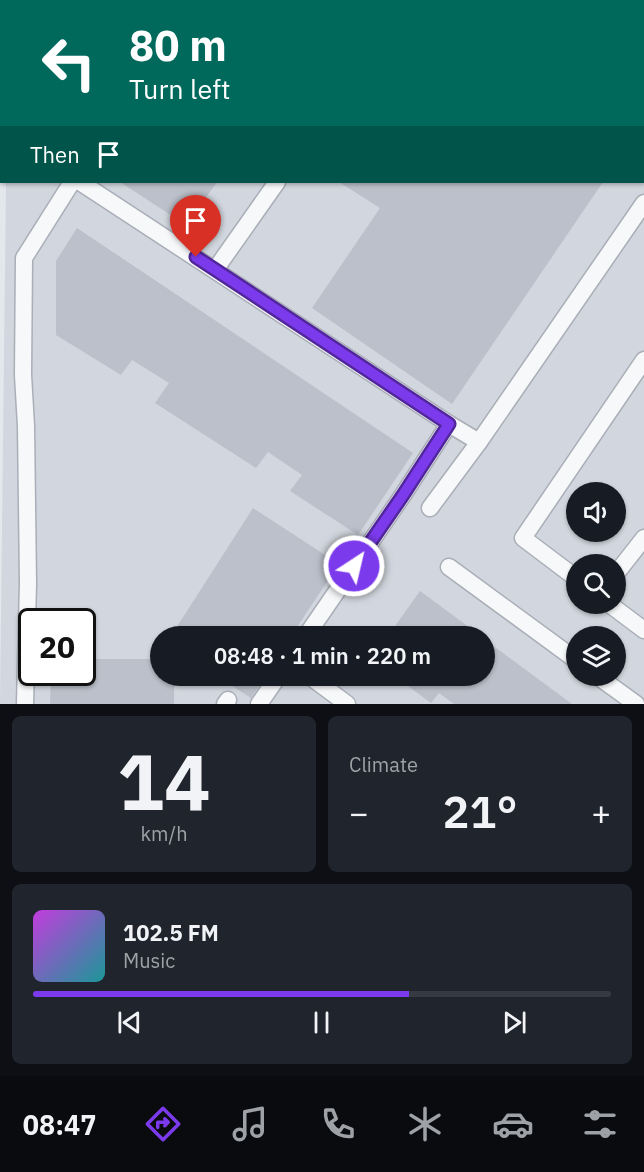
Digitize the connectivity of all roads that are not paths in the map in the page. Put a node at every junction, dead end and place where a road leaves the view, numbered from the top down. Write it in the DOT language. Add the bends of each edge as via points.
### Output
graph roads {
  1 [pos="71,183"];
  2 [pos="82,183"];
  3 [pos="276,183"];
  4 [pos="644,203"];
  5 [pos="215,270"];
  6 [pos="644,360"];
  7 [pos="449,424"];
  8 [pos="479,442"];
  9 [pos="430,508"];
  10 [pos="644,538"];
  11 [pos="626,561"];
  12 [pos="449,567"];
  13 [pos="566,570"];
  14 [pos="623,614"];
  15 [pos="313,626"];
  16 [pos="644,630"];
  17 [pos="566,653"];
  18 [pos="271,686"];
  19 [pos="323,686"];
  20 [pos="611,686"];
  21 [pos="25,704"];
  22 [pos="259,704"];
  23 [pos="347,704"];
  24 [pos="636,704"];
  1 -- 21 [label="lane" via="24,258 28,583"];
  2 -- 5 [label="lane"];
  3 -- 5 [label="lane"];
  4 -- 8 [label="lane"];
  5 -- 7 [label="lane"];
  6 -- 13 [label="lane" via="523,538"];
  7 -- 8 [label="lane"];
  7 -- 15 [label="lane"];
  8 -- 9 [label="lane"];
  10 -- 11 [label="lane"];
  12 -- 17 [label="lane"];
  14 -- 16 [label="lane"];
  18 -- 22 [label="lane"];
  19 -- 23 [label="lane"];
  20 -- 24 [label="lane"];
}
